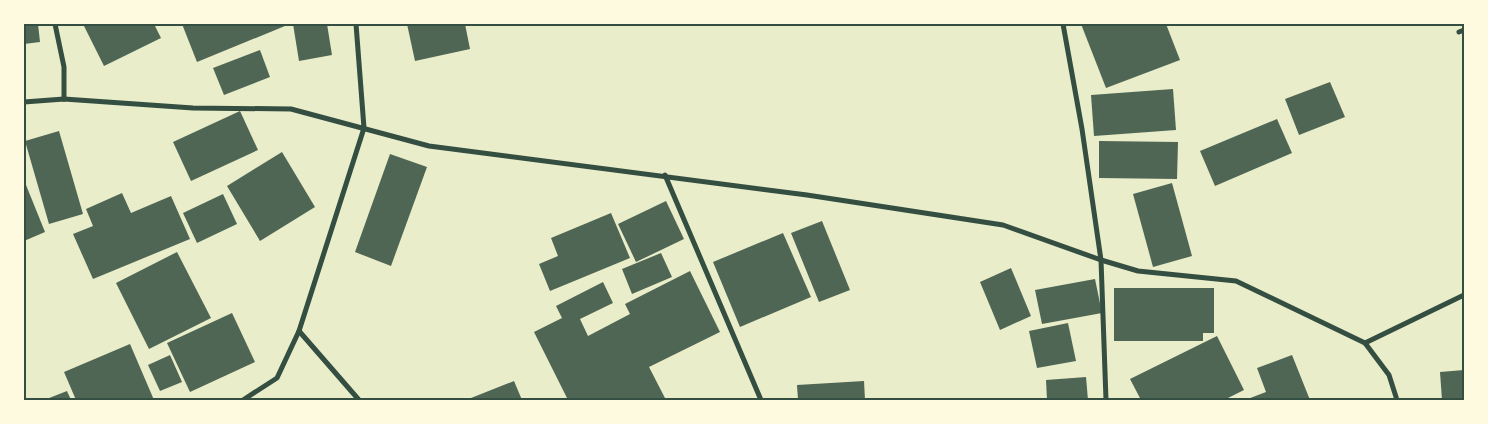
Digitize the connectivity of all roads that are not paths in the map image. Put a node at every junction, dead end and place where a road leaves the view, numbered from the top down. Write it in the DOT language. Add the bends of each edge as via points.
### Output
graph roads {
  1 [pos="54,24"];
  2 [pos="356,24"];
  3 [pos="1063,24"];
  4 [pos="64,99"];
  5 [pos="24,102"];
  6 [pos="364,128"];
  7 [pos="665,175"];
  8 [pos="1101,260"];
  9 [pos="1464,295"];
  10 [pos="299,331"];
  11 [pos="1365,343"];
  12 [pos="243,400"];
  13 [pos="359,400"];
  14 [pos="760,400"];
  15 [pos="1106,400"];
  16 [pos="1397,400"];
  1 -- 4 [label="street" via="64,67"];
  2 -- 6 [label="street"];
  3 -- 8 [label="street"];
  4 -- 5 [label="street"];
  4 -- 6 [label="street" via="193,108 291,109"];
  6 -- 7 [label="street" via="429,146"];
  6 -- 10 [label="street"];
  7 -- 8 [label="street" via="1003,225"];
  7 -- 14 [label="street"];
  8 -- 11 [label="street" via="1138,271 1236,281"];
  8 -- 15 [label="street"];
  9 -- 11 [label="street"];
  10 -- 12 [label="street" via="277,378"];
  10 -- 13 [label="street"];
  11 -- 16 [label="street" via="1389,375"];
}
